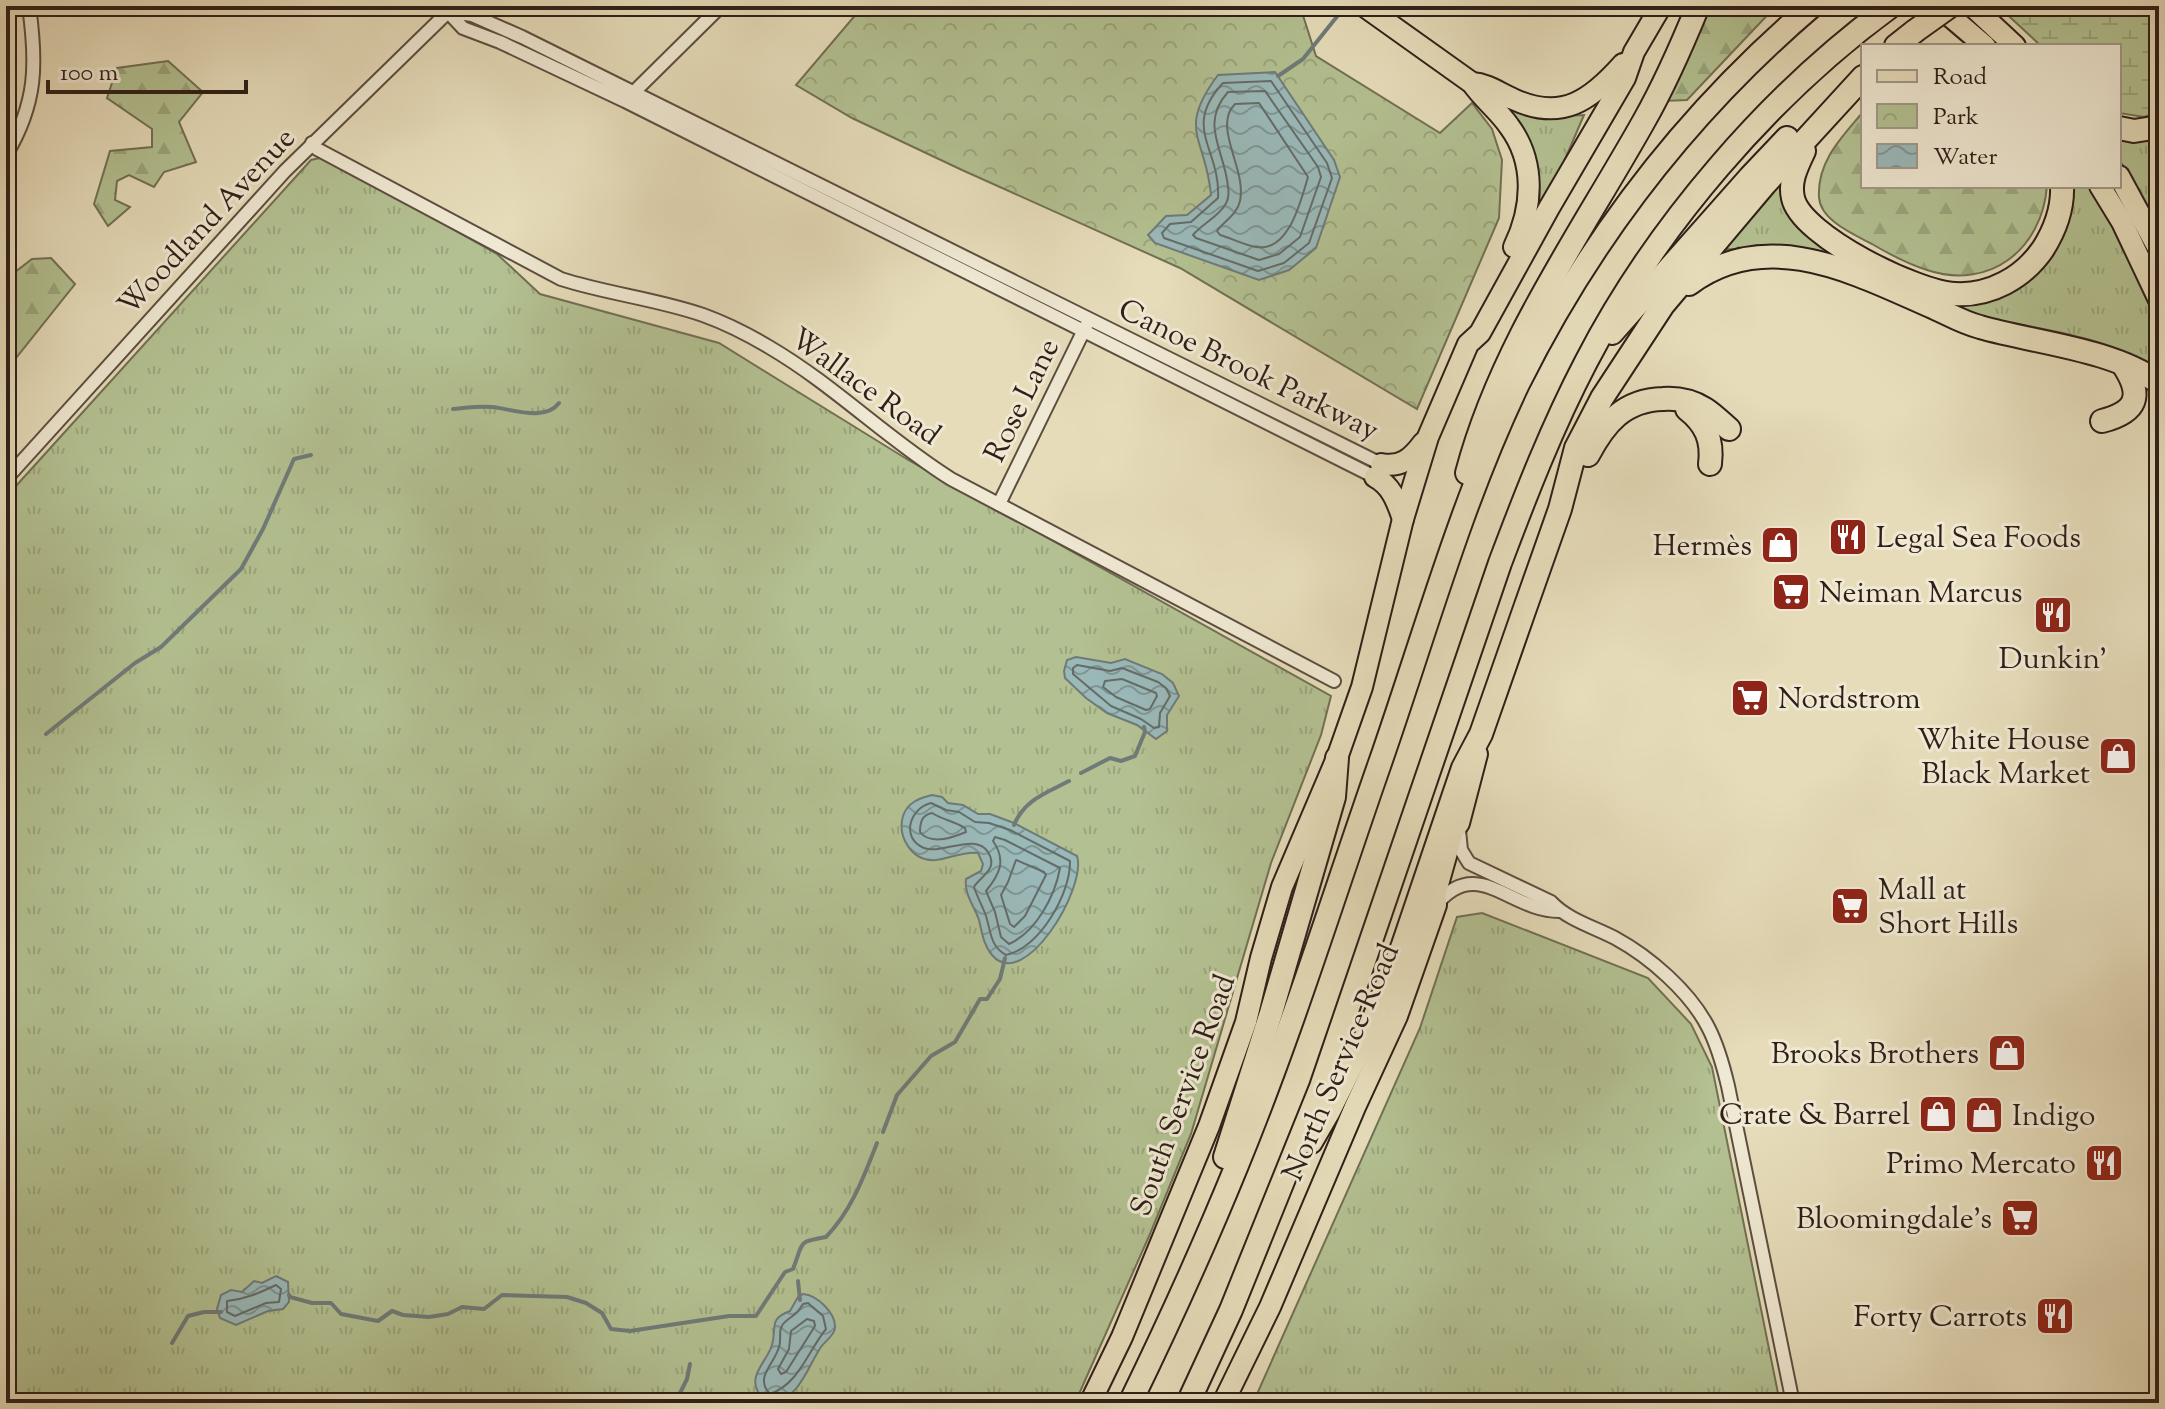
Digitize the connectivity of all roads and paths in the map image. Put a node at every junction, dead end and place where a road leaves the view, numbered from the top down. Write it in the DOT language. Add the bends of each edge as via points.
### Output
graph roads {
  1 [pos="29,6"];
  2 [pos="412,6"];
  3 [pos="721,6"];
  4 [pos="1364,6"];
  5 [pos="1661,6"];
  6 [pos="1698,6"];
  7 [pos="1812,6"];
  8 [pos="1938,6"];
  9 [pos="1950,6"];
  10 [pos="1972,6"];
  11 [pos="451,9"];
  12 [pos="1884,11"];
  13 [pos="1899,44"];
  14 [pos="1983,44"];
  15 [pos="2013,44"];
  16 [pos="1634,52"];
  17 [pos="1861,70"];
  18 [pos="1861,79"];
  19 [pos="1472,83"];
  20 [pos="635,91"];
  21 [pos="625,101"];
  22 [pos="2159,127"];
  23 [pos="2121,128"];
  24 [pos="1811,134"];
  25 [pos="312,143"];
  26 [pos="6,155"];
  27 [pos="2121,180"];
  28 [pos="2062,188"];
  29 [pos="2101,188"];
  30 [pos="2159,250"];
  31 [pos="2159,300"];
  32 [pos="1663,305"];
  33 [pos="1090,319"];
  34 [pos="1083,332"];
  35 [pos="1468,344"];
  36 [pos="1587,360"];
  37 [pos="2124,366"];
  38 [pos="2159,383"];
  39 [pos="1664,399"];
  40 [pos="2102,421"];
  41 [pos="1729,429"];
  42 [pos="1428,437"];
  43 [pos="1710,464"];
  44 [pos="1378,470"];
  45 [pos="7,476"];
  46 [pos="999,504"];
  47 [pos="1560,509"];
  48 [pos="1403,519"];
  49 [pos="1423,637"];
  50 [pos="1334,681"];
  51 [pos="1481,734"];
  52 [pos="1337,758"];
  53 [pos="1459,823"];
  54 [pos="1436,905"];
  55 [pos="1560,911"];
  56 [pos="1274,1205"];
  57 [pos="1214,1217"];
  58 [pos="1090,1403"];
  59 [pos="1130,1403"];
  60 [pos="1188,1403"];
  61 [pos="1223,1403"];
  62 [pos="1793,1403"];
  1 -- 26 [label="street" via="33,85"];
  2 -- 11 [label="street, Canoe Brook Parkway"];
  3 -- 20 [label="street"];
  4 -- 19 [label="main road"];
  5 -- 16 [label="main road"];
  6 -- 49 [label="highway" via="1645,121 1517,343 1472,452"];
  7 -- 49 [label="highway" via="1736,75 1686,130 1593,252 1501,422"];
  8 -- 14 [label="main road"];
  9 -- 13 [label="highway, bridge"];
  10 -- 15 [label="main road"];
  11 -- 20 [label="street, Canoe Brook Parkway"];
  11 -- 21 [label="street, Canoe Brook Parkway" via="463,28"];
  11 -- 25 [label="street, Woodland Avenue"];
  12 -- 36 [label="highway" via="1766,117 1693,197"];
  16 -- 19 [label="main road" via="1594,94 1558,108 1538,108"];
  16 -- 35 [label="main road" via="1625,78 1480,333"];
  17 -- 36 [label="highway" via="1750,177"];
  18 -- 24 [label="highway"];
  19 -- 35 [label="main road" via="1518,139 1529,180 1524,224 1471,328"];
  20 -- 21 [label="street"];
  20 -- 33 [label="street, Canoe Brook Parkway"];
  21 -- 34 [label="street, Canoe Brook Parkway"];
  22 -- 23 [label="highway"];
  24 -- 28 [label="highway" via="1793,178 1793,198 1803,218 1851,253 1942,293 1988,290 2028,267 2055,226"];
  24 -- 32 [label="highway"];
  25 -- 45 [label="street, Woodland Avenue"];
  25 -- 46 [label="street, Wallace Road" via="561,279 703,316 767,346 819,379 925,463"];
  27 -- 30 [label="main road"];
  29 -- 31 [label="main road"];
  32 -- 37 [label="highway" via="1731,261 1784,257 1847,270 1975,326 2095,354"];
  32 -- 47 [label="highway" via="1576,448"];
  33 -- 34 [label="street, Rose Lane"];
  33 -- 44 [label="street, Canoe Brook Parkway"];
  34 -- 44 [label="street, Canoe Brook Parkway"];
  34 -- 46 [label="street, Rose Lane"];
  35 -- 42 [label="main road, South Service Road"];
  36 -- 56 [label="highway" via="1525,496 1342,1029"];
  37 -- 38 [label="highway"];
  37 -- 40 [label="highway" via="2135,389 2132,404 2123,414"];
  39 -- 41 [label="highway" via="1689,401"];
  39 -- 43 [label="highway" via="1701,422 1712,449"];
  39 -- 47 [label="highway" via="1635,403 1609,421"];
  42 -- 44 [label="main road" via="1414,457"];
  42 -- 48 [label="main road, South Service Road"];
  44 -- 48 [label="main road"];
  46 -- 50 [label="street, Wallace Road"];
  47 -- 51 [label="highway"];
  48 -- 52 [label="main road, South Service Road" via="1362,687"];
  49 -- 57 [label="highway" via="1274,1066"];
  51 -- 53 [label="main road, North Service Road"];
  51 -- 56 [label="highway" via="1463,768 1370,1028"];
  52 -- 57 [label="highway" via="1334,797 1223,1161"];
  52 -- 58 [label="main road, South Service Road" via="1282,887 1246,1022 1209,1126"];
  53 -- 54 [label="main road, North Service Road"];
  53 -- 55 [label="street" via="1461,850 1469,863"];
  54 -- 55 [label="street" via="1466,882 1546,911"];
  54 -- 61 [label="main road, North Service Road" via="1397,1016"];
  55 -- 62 [label="street" via="1642,955 1682,993 1714,1038"];
  56 -- 60 [label="highway"];
  57 -- 59 [label="highway"];
}
